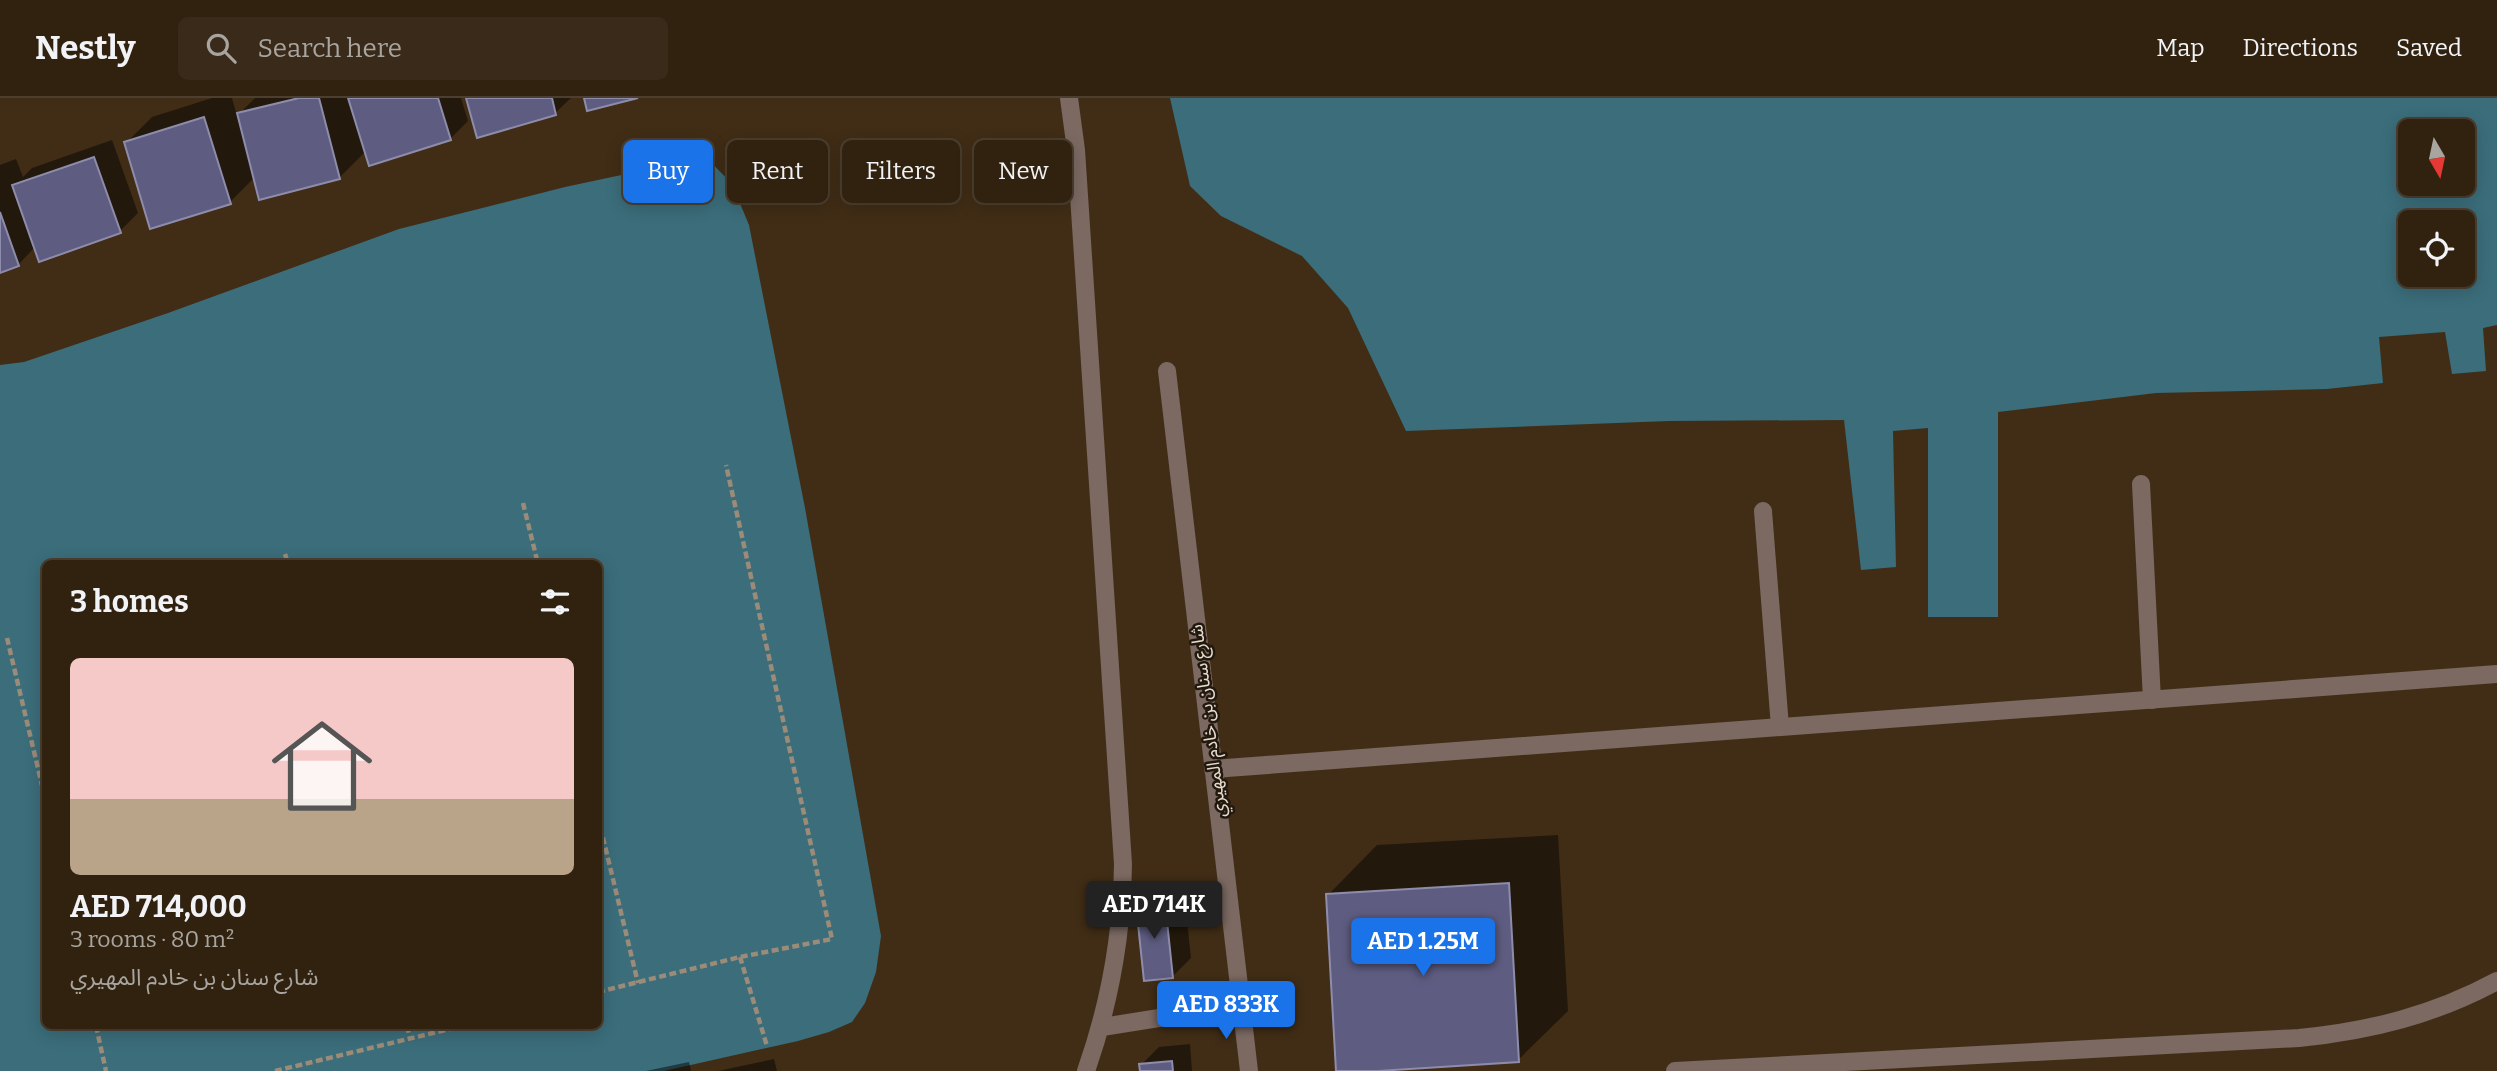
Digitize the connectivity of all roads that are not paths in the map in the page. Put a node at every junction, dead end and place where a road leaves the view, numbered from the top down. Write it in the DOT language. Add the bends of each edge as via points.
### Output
graph roads {
  1 [pos="1069,98"];
  2 [pos="1167,371"];
  3 [pos="2141,484"];
  4 [pos="1763,511"];
  5 [pos="2497,674"];
  6 [pos="2152,699"];
  7 [pos="1780,727"];
  8 [pos="1213,769"];
  9 [pos="2497,981"];
  10 [pos="1241,1005"];
  11 [pos="1102,1027"];
  12 [pos="1086,1071"];
  13 [pos="1249,1071"];
  14 [pos="1675,1071"];
  1 -- 11 [label="street" via="1123,864 1118,947"];
  2 -- 8 [label="street, شارع سنان بن خادم المهيري"];
  3 -- 6 [label="street"];
  4 -- 7 [label="street"];
  5 -- 6 [label="street"];
  6 -- 7 [label="street"];
  7 -- 8 [label="street"];
  8 -- 10 [label="street, شارع سنان بن خادم المهيري"];
  9 -- 14 [label="street" via="2432,1012 2344,1034"];
  10 -- 11 [label="street"];
  10 -- 13 [label="street, شارع سنان بن خادم المهيري"];
  11 -- 12 [label="street"];
}
